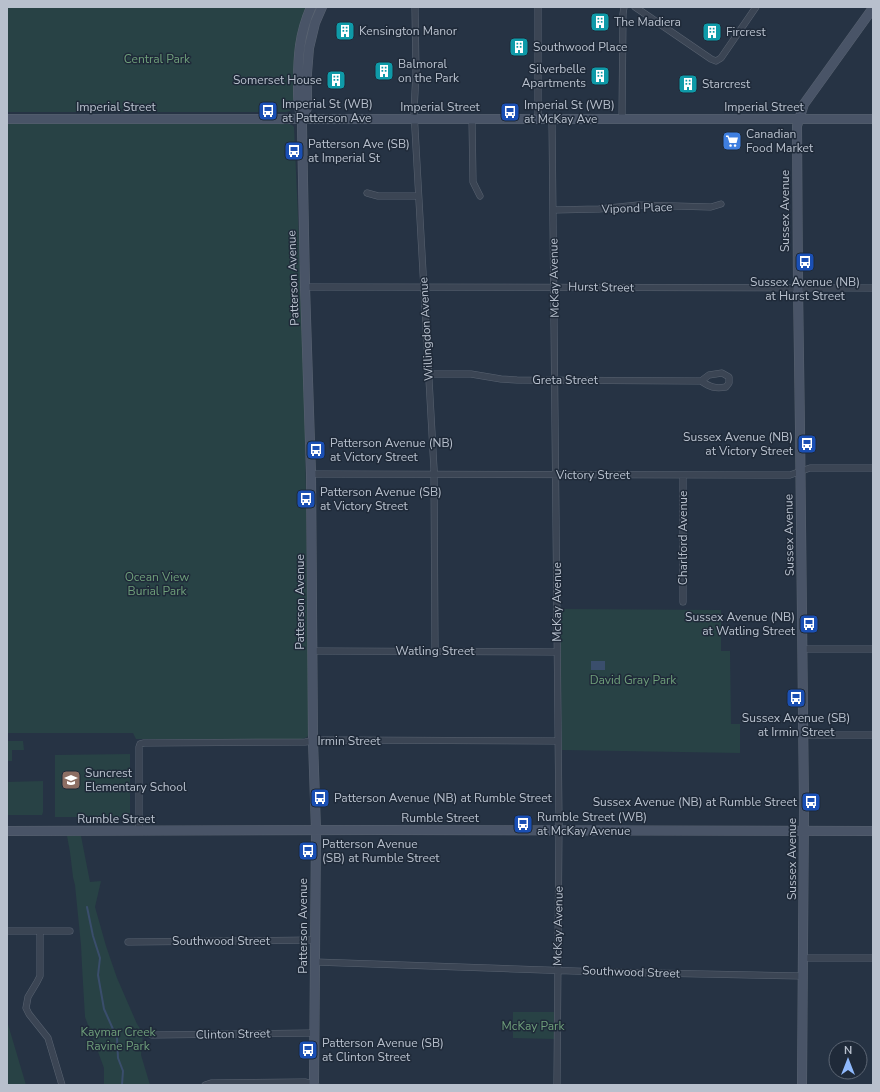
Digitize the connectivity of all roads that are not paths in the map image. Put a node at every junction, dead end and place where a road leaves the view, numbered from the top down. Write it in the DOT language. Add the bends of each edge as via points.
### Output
graph roads {
  1 [pos="311,7"];
  2 [pos="322,7"];
  3 [pos="415,7"];
  4 [pos="538,7"];
  5 [pos="624,7"];
  6 [pos="635,7"];
  7 [pos="756,7"];
  8 [pos="873,8"];
  9 [pos="7,119"];
  10 [pos="302,119"];
  11 [pos="415,119"];
  12 [pos="472,119"];
  13 [pos="538,119"];
  14 [pos="552,119"];
  15 [pos="622,119"];
  16 [pos="799,119"];
  17 [pos="873,119"];
  18 [pos="367,193"];
  19 [pos="418,196"];
  20 [pos="480,196"];
  21 [pos="721,204"];
  22 [pos="554,210"];
  23 [pos="305,287"];
  24 [pos="424,287"];
  25 [pos="554,287"];
  26 [pos="798,288"];
  27 [pos="873,288"];
  28 [pos="429,374"];
  29 [pos="555,381"];
  30 [pos="701,381"];
  31 [pos="873,468"];
  32 [pos="801,471"];
  33 [pos="311,474"];
  34 [pos="434,475"];
  35 [pos="556,475"];
  36 [pos="683,475"];
  37 [pos="683,602"];
  38 [pos="802,649"];
  39 [pos="873,649"];
  40 [pos="312,651"];
  41 [pos="435,651"];
  42 [pos="557,652"];
  43 [pos="803,735"];
  44 [pos="873,735"];
  45 [pos="313,741"];
  46 [pos="558,741"];
  47 [pos="316,830"];
  48 [pos="559,830"];
  49 [pos="7,831"];
  50 [pos="139,831"];
  51 [pos="804,831"];
  52 [pos="873,831"];
  53 [pos="7,930"];
  54 [pos="40,931"];
  55 [pos="70,931"];
  56 [pos="314,940"];
  57 [pos="128,942"];
  58 [pos="803,958"];
  59 [pos="873,958"];
  60 [pos="315,962"];
  61 [pos="558,970"];
  62 [pos="803,976"];
  63 [pos="314,1033"];
  64 [pos="152,1035"];
  65 [pos="62,1085"];
  66 [pos="205,1085"];
  67 [pos="315,1085"];
  68 [pos="557,1085"];
  69 [pos="802,1085"];
  1 -- 10 [label="street" via="299,47 298,109"];
  2 -- 10 [label="street" via="309,48 307,108"];
  3 -- 11 [label="street, Willingdon Avenue"];
  4 -- 13 [label="street"];
  5 -- 15 [label="street"];
  6 -- 7 [label="street" via="716,61"];
  8 -- 16 [label="street, Sussex Avenue" via="804,104"];
  9 -- 10 [label="street, Imperial Street"];
  10 -- 11 [label="street, Imperial Street"];
  10 -- 23 [label="street, Patterson Avenue"];
  11 -- 12 [label="street, Imperial Street"];
  11 -- 19 [label="street, Willingdon Avenue"];
  12 -- 13 [label="street, Imperial Street"];
  12 -- 20 [label="street" via="473,182"];
  13 -- 14 [label="street, Imperial Street"];
  14 -- 15 [label="street, Imperial Street"];
  14 -- 22 [label="street, McKay Avenue"];
  15 -- 16 [label="street, Imperial Street"];
  16 -- 17 [label="street, Imperial Street"];
  16 -- 26 [label="street, Sussex Avenue"];
  18 -- 19 [label="street" via="378,196"];
  19 -- 24 [label="street, Willingdon Avenue"];
  21 -- 22 [label="street, Vipond Place"];
  22 -- 25 [label="street, McKay Avenue"];
  23 -- 24 [label="street, Hurst Street"];
  23 -- 33 [label="street, Patterson Avenue"];
  24 -- 25 [label="street, Hurst Street"];
  24 -- 28 [label="street, Willingdon Avenue"];
  25 -- 26 [label="street, Hurst Street"];
  25 -- 29 [label="street, McKay Avenue"];
  26 -- 27 [label="street, Hurst Street"];
  26 -- 32 [label="street, Sussex Avenue"];
  28 -- 29 [label="street, Greta Street" via="461,373 510,380"];
  28 -- 34 [label="street, Willingdon Avenue"];
  29 -- 30 [label="street, Greta Street"];
  29 -- 35 [label="street, McKay Avenue"];
  31 -- 32 [label="street, Victory Street" via="810,468"];
  32 -- 36 [label="street, Victory Street" via="790,475"];
  32 -- 38 [label="street, Sussex Avenue"];
  33 -- 34 [label="street, Victory Street"];
  33 -- 40 [label="street, Patterson Avenue"];
  34 -- 35 [label="street, Victory Street"];
  34 -- 41 [label="street, Willingdon Avenue"];
  35 -- 36 [label="street, Victory Street"];
  35 -- 42 [label="street, McKay Avenue"];
  36 -- 37 [label="street, Charlford Avenue"];
  38 -- 39 [label="street"];
  38 -- 43 [label="street, Sussex Avenue"];
  40 -- 41 [label="street, Watling Street"];
  40 -- 45 [label="street, Patterson Avenue"];
  41 -- 42 [label="street, Watling Street"];
  42 -- 46 [label="street, McKay Avenue"];
  43 -- 44 [label="street"];
  43 -- 51 [label="street, Sussex Avenue"];
  45 -- 46 [label="street, Irmin Street"];
  45 -- 47 [label="street, Patterson Avenue"];
  45 -- 50 [label="street, Irmin Street" via="140,744"];
  46 -- 48 [label="street, McKay Avenue"];
  47 -- 48 [label="street, Rumble Street"];
  47 -- 50 [label="street, Rumble Street"];
  47 -- 56 [label="street, Patterson Avenue"];
  48 -- 51 [label="street, Rumble Street"];
  48 -- 61 [label="street, McKay Avenue"];
  49 -- 50 [label="street, Rumble Street"];
  51 -- 52 [label="street, Rumble Street"];
  51 -- 58 [label="street, Sussex Avenue"];
  53 -- 54 [label="street"];
  54 -- 55 [label="street"];
  54 -- 65 [label="street" via="40,976 28,997 26,1008 48,1038"];
  56 -- 57 [label="street, Southwood Street"];
  56 -- 60 [label="street, Patterson Avenue"];
  58 -- 59 [label="street"];
  58 -- 62 [label="street, Sussex Avenue"];
  60 -- 61 [label="street, Southwood Street"];
  60 -- 63 [label="street, Patterson Avenue"];
  61 -- 62 [label="street, Southwood Street"];
  61 -- 68 [label="street, McKay Avenue"];
  62 -- 69 [label="street, Sussex Avenue"];
  63 -- 64 [label="street, Clinton Street"];
  63 -- 67 [label="street, Patterson Avenue"];
  66 -- 67 [label="street" via="211,1082 306,1082"];
}
